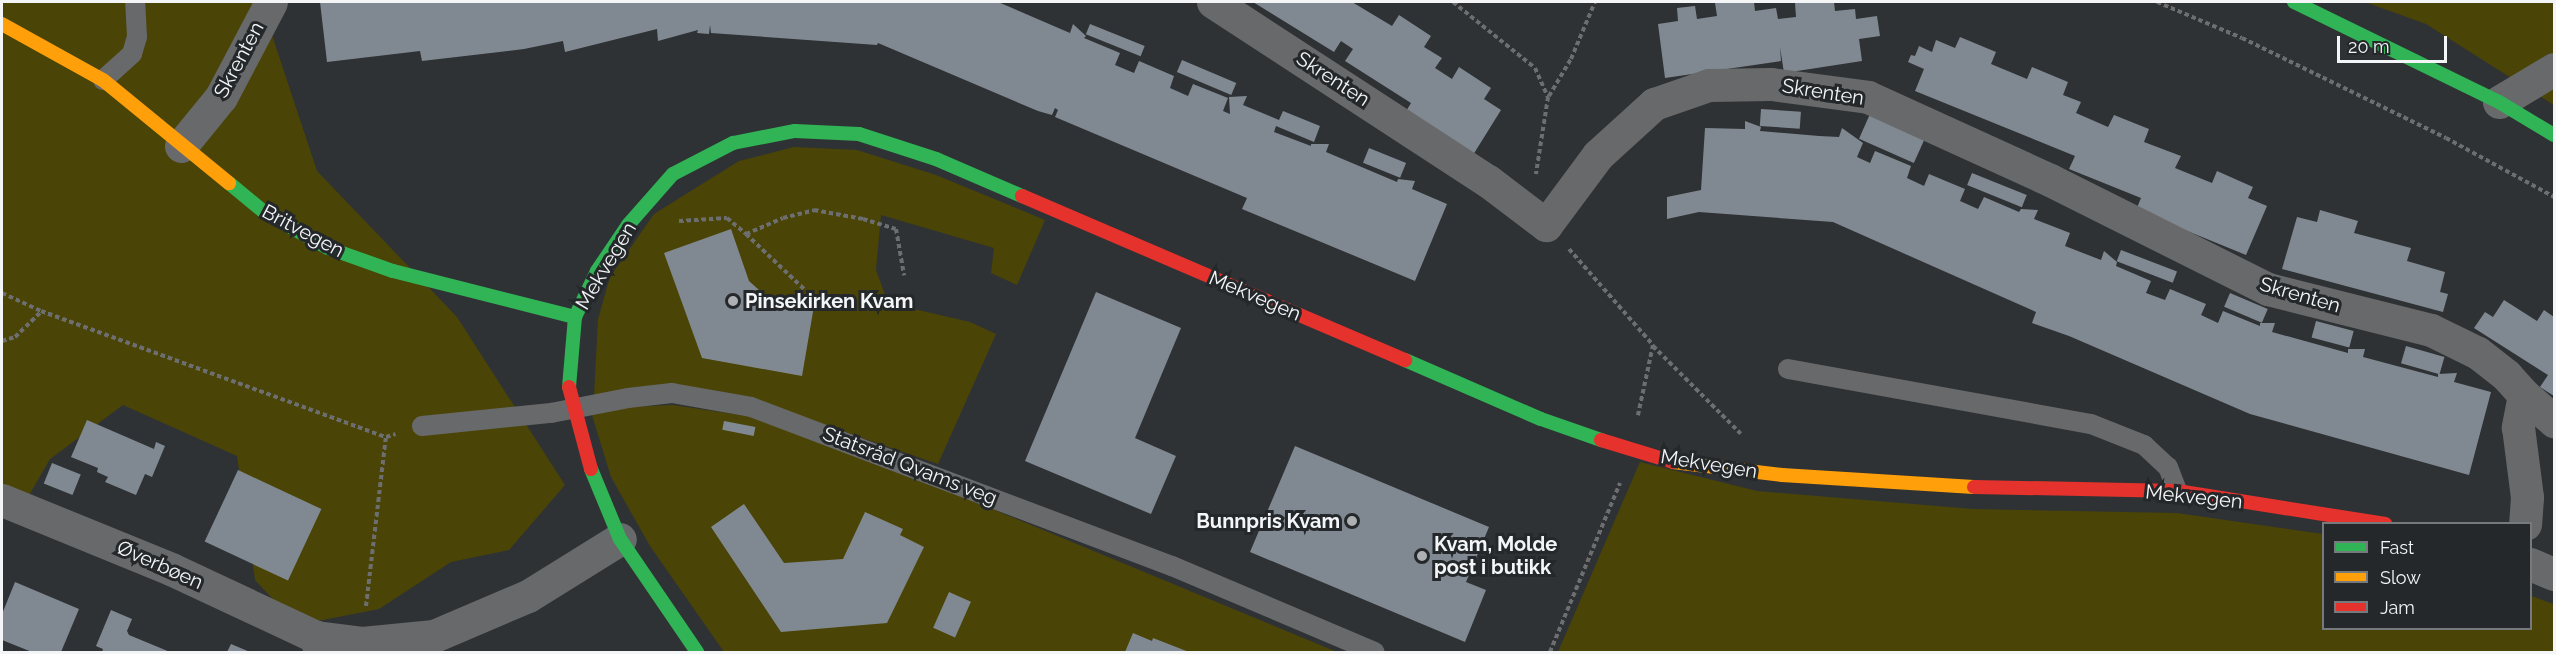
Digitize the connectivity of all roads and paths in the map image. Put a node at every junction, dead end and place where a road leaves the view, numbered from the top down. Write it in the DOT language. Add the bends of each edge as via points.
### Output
graph roads {
  1 [pos="135,2"];
  2 [pos="271,2"];
  3 [pos="1213,2"];
  4 [pos="1453,2"];
  5 [pos="1595,2"];
  6 [pos="2157,2"];
  7 [pos="2294,2"];
  8 [pos="2,24"];
  9 [pos="2554,69"];
  10 [pos="103,80"];
  11 [pos="1548,97"];
  12 [pos="2499,102"];
  13 [pos="2554,135"];
  14 [pos="182,146"];
  15 [pos="2554,197"];
  16 [pos="628,225"];
  17 [pos="1546,225"];
  18 [pos="746,234"];
  19 [pos="904,275"];
  20 [pos="804,289"];
  21 [pos="2,293"];
  22 [pos="41,311"];
  23 [pos="575,317"];
  24 [pos="2,341"];
  25 [pos="1653,345"];
  26 [pos="1788,369"];
  27 [pos="2524,395"];
  28 [pos="2554,421"];
  29 [pos="1636,422"];
  30 [pos="422,426"];
  31 [pos="386,437"];
  32 [pos="1782,475"];
  33 [pos="1622,477"];
  34 [pos="2177,491"];
  35 [pos="2,500"];
  36 [pos="2372,522"];
  37 [pos="2525,522"];
  38 [pos="620,539"];
  39 [pos="2532,565"];
  40 [pos="2554,574"];
  41 [pos="362,643"];
  42 [pos="318,645"];
  43 [pos="697,652"];
  44 [pos="1375,652"];
  45 [pos="1550,652"];
  1 -- 10 [label="lane" via="137,37 132,54"];
  2 -- 14 [label="street, Skrenten" via="221,97"];
  3 -- 17 [label="street, Skrenten" via="1488,181"];
  4 -- 11 [label="path" via="1536,68"];
  5 -- 11 [label="path" via="1571,59"];
  6 -- 15 [label="path" via="2242,38 2446,138"];
  7 -- 12 [label="street"];
  8 -- 10 [label="street, Britvegen"];
  9 -- 12 [label="street"];
  10 -- 14 [label="street, Britvegen"];
  11 -- 17 [label="path" via="1536,177"];
  12 -- 13 [label="street"];
  14 -- 23 [label="street, Britvegen" via="264,212 328,248 393,271"];
  16 -- 18 [label="path" via="728,218"];
  16 -- 23 [label="street, Mekvegen" via="597,271"];
  16 -- 32 [label="street, Mekvegen, bridge" via="673,174 733,143 795,131 859,134 936,159 1541,419 1673,462"];
  17 -- 25 [label="path"];
  17 -- 27 [label="street, Skrenten" via="1598,155 1654,104 1709,85 1772,84 1868,97 2049,180 2268,289 2431,330 2478,353"];
  18 -- 19 [label="path" via="814,210 863,219 896,229"];
  18 -- 20 [label="path"];
  21 -- 22 [label="path"];
  22 -- 24 [label="path" via="15,337"];
  22 -- 31 [label="path"];
  23 -- 38 [label="street, Mekvegen, bridge" via="569,387 591,469"];
  25 -- 29 [label="path"];
  25 -- 32 [label="path"];
  26 -- 34 [label="lane" via="2091,424 2144,445 2168,467"];
  27 -- 28 [label="street, Skrenten"];
  27 -- 37 [label="street" via="2518,427 2527,497"];
  30 -- 31 [label="path"];
  30 -- 44 [label="lane, Statsråd Qvams veg" via="551,413 672,393 751,407 1172,566"];
  31 -- 41 [label="path"];
  32 -- 34 [label="street, Mekvegen" via="1963,487"];
  33 -- 45 [label="path"];
  34 -- 36 [label="street, Mekvegen"];
  35 -- 42 [label="street, Øverbøen" via="171,569"];
  38 -- 41 [label="street, Øverbøen" via="528,596 434,636"];
  38 -- 43 [label="street, Mekvegen"];
  39 -- 40 [label="street"];
  41 -- 42 [label="street, Øverbøen"];
}
